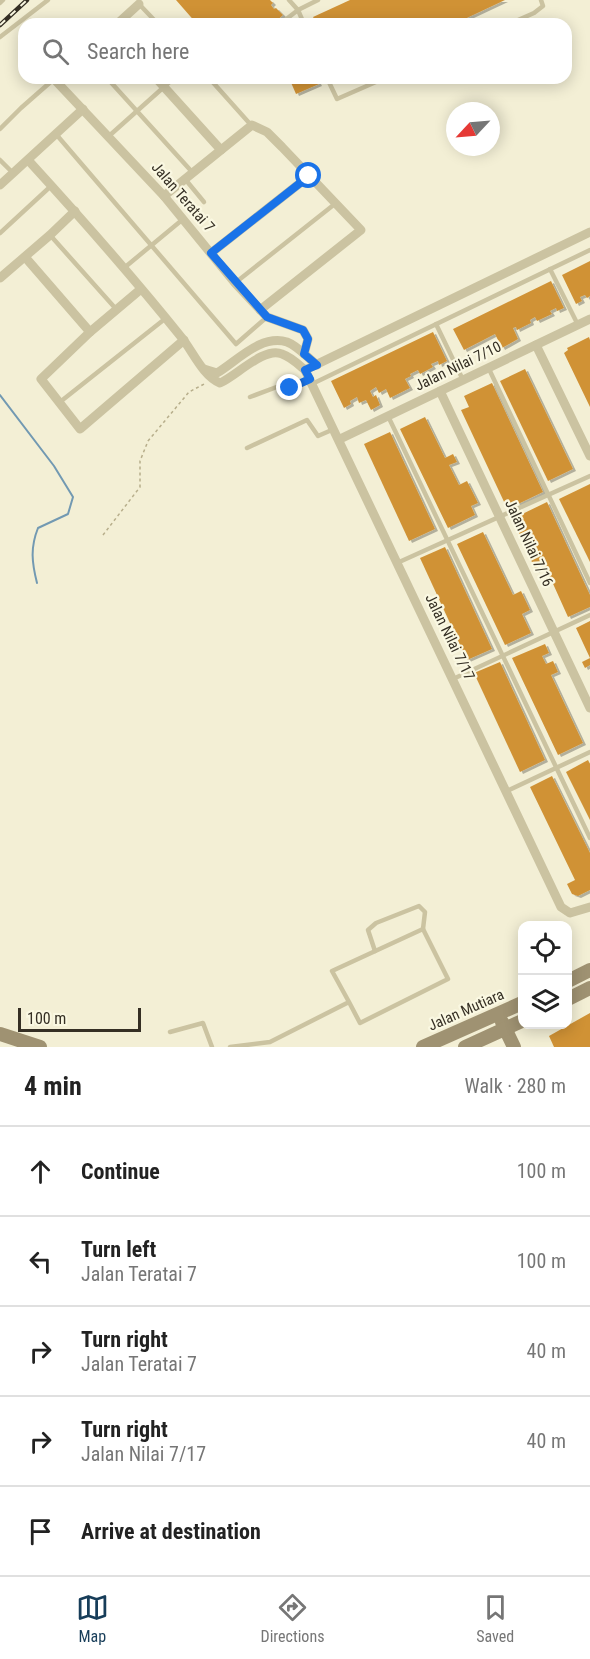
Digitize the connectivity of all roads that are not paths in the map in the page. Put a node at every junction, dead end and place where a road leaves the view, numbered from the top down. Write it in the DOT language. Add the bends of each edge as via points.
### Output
graph roads {
  1 [pos="48,0"];
  2 [pos="289,0"];
  3 [pos="318,0"];
  4 [pos="541,0"];
  5 [pos="139,4"];
  6 [pos="298,10"];
  7 [pos="25,18"];
  8 [pos="124,18"];
  9 [pos="152,18"];
  10 [pos="288,18"];
  11 [pos="301,18"];
  12 [pos="523,18"];
  13 [pos="18,23"];
  14 [pos="0,37"];
  15 [pos="49,84"];
  16 [pos="60,84"];
  17 [pos="112,84"];
  18 [pos="166,84"];
  19 [pos="214,84"];
  20 [pos="330,84"];
  21 [pos="371,84"];
  22 [pos="164,86"];
  23 [pos="83,109"];
  24 [pos="136,110"];
  25 [pos="252,125"];
  26 [pos="0,129"];
  27 [pos="55,133"];
  28 [pos="109,136"];
  29 [pos="221,150"];
  30 [pos="0,160"];
  31 [pos="28,160"];
  32 [pos="13,173"];
  33 [pos="189,176"];
  34 [pos="309,176"];
  35 [pos="0,185"];
  36 [pos="52,186"];
  37 [pos="164,196"];
  38 [pos="204,202"];
  39 [pos="336,203"];
  40 [pos="75,212"];
  41 [pos="183,219"];
  42 [pos="590,232"];
  43 [pos="0,233"];
  44 [pos="50,235"];
  45 [pos="152,244"];
  46 [pos="590,250"];
  47 [pos="211,253"];
  48 [pos="25,257"];
  49 [pos="124,268"];
  50 [pos="550,269"];
  51 [pos="0,278"];
  52 [pos="235,283"];
  53 [pos="141,289"];
  54 [pos="116,309"];
  55 [pos="263,314"];
  56 [pos="166,318"];
  57 [pos="589,321"];
  58 [pos="436,324"];
  59 [pos="578,325"];
  60 [pos="90,332"];
  61 [pos="184,340"];
  62 [pos="536,345"];
  63 [pos="304,354"];
  64 [pos="317,365"];
  65 [pos="489,368"];
  66 [pos="204,369"];
  67 [pos="309,378"];
  68 [pos="463,380"];
  69 [pos="440,391"];
  70 [pos="250,397"];
  71 [pos="59,403"];
  72 [pos="388,416"];
  73 [pos="334,429"];
  74 [pos="340,439"];
  75 [pos="247,448"];
  76 [pos="590,456"];
  77 [pos="590,476"];
  78 [pos="548,495"];
  79 [pos="500,517"];
  80 [pos="447,540"];
  81 [pos="397,562"];
  82 [pos="590,583"];
  83 [pos="590,615"];
  84 [pos="554,632"];
  85 [pos="502,656"];
  86 [pos="453,679"];
  87 [pos="590,708"];
  88 [pos="590,752"];
  89 [pos="556,768"];
  90 [pos="507,791"];
  91 [pos="590,838"];
  92 [pos="590,907"];
  93 [pos="423,929"];
  94 [pos="375,951"];
  95 [pos="590,970"];
  96 [pos="572,979"];
  97 [pos="590,988"];
  98 [pos="572,997"];
  99 [pos="349,1002"];
  100 [pos="518,1005"];
  101 [pos="498,1015"];
  102 [pos="518,1024"];
  103 [pos="505,1029"];
  104 [pos="518,1029"];
  105 [pos="170,1032"];
  106 [pos="0,1034"];
  107 [pos="479,1041"];
  108 [pos="40,1047"];
  109 [pos="212,1047"];
  110 [pos="230,1047"];
  111 [pos="423,1047"];
  112 [pos="465,1047"];
  113 [pos="513,1047"];
  1 -- 7 [label="lane"];
  2 -- 6 [label="lane"];
  3 -- 6 [label="lane"];
  4 -- 12 [label="lane" via="543,6"];
  5 -- 8 [label="street"];
  5 -- 9 [label="lane"];
  6 -- 10 [label="lane"];
  6 -- 11 [label="lane"];
  13 -- 14 [label="lane"];
  15 -- 26 [label="lane"];
  16 -- 23 [label="street, Jalan Teratai 7"];
  17 -- 24 [label="lane"];
  18 -- 22 [label="lane"];
  19 -- 25 [label="lane"];
  20 -- 21 [label="lane" via="337,99"];
  22 -- 24 [label="lane"];
  22 -- 29 [label="street"];
  23 -- 27 [label="street"];
  23 -- 28 [label="street, Jalan Teratai 7"];
  24 -- 28 [label="lane"];
  24 -- 33 [label="lane"];
  25 -- 29 [label="street"];
  25 -- 34 [label="street" via="267,132"];
  27 -- 31 [label="street"];
  27 -- 45 [label="lane"];
  28 -- 37 [label="street, Jalan Teratai 7"];
  29 -- 33 [label="street"];
  30 -- 32 [label="lane"];
  31 -- 32 [label="street"];
  31 -- 36 [label="street"];
  32 -- 35 [label="street"];
  33 -- 37 [label="street"];
  33 -- 38 [label="lane"];
  34 -- 39 [label="street"];
  34 -- 47 [label="street"];
  36 -- 40 [label="street"];
  36 -- 43 [label="lane"];
  37 -- 41 [label="street, Jalan Teratai 7"];
  39 -- 52 [label="lane"];
  39 -- 55 [label="street" via="361,230"];
  40 -- 44 [label="street"];
  40 -- 49 [label="street"];
  41 -- 45 [label="lane"];
  41 -- 47 [label="street, Jalan Teratai 7"];
  42 -- 64 [label="street"];
  44 -- 48 [label="street"];
  44 -- 54 [label="lane"];
  45 -- 49 [label="lane"];
  45 -- 55 [label="lane" via="236,344"];
  46 -- 50 [label="lane"];
  47 -- 52 [label="street, Jalan Teratai 7"];
  48 -- 51 [label="street"];
  48 -- 60 [label="street"];
  49 -- 53 [label="street"];
  50 -- 58 [label="lane"];
  50 -- 59 [label="lane"];
  52 -- 55 [label="street, Jalan Teratai 7"];
  53 -- 54 [label="street"];
  53 -- 56 [label="street"];
  54 -- 60 [label="street"];
  55 -- 63 [label="street, Jalan Teratai 7" via="303,330 308,339"];
  56 -- 61 [label="street"];
  56 -- 71 [label="lane"];
  57 -- 59 [label="street, Jalan Nilai 7/10"];
  58 -- 67 [label="lane"];
  58 -- 68 [label="lane"];
  59 -- 62 [label="street, Jalan Nilai 7/10"];
  60 -- 71 [label="street" via="41,380"];
  61 -- 66 [label="street"];
  61 -- 71 [label="street" via="80,429"];
  62 -- 65 [label="street, Jalan Nilai 7/10"];
  62 -- 76 [label="street"];
  63 -- 64 [label="street"];
  63 -- 66 [label="street" via="294,345 270,341 217,373"];
  64 -- 67 [label="street"];
  65 -- 68 [label="street, Jalan Nilai 7/10"];
  65 -- 78 [label="lane"];
  66 -- 67 [label="street" via="212,380 220,382 261,356 280,352"];
  67 -- 70 [label="lane" via="290,388 282,386"];
  67 -- 73 [label="street, Jalan Nilai 7/17"];
  68 -- 69 [label="street, Jalan Nilai 7/10"];
  69 -- 72 [label="street, Jalan Nilai 7/10"];
  69 -- 79 [label="street, Jalan Nilai 7/16"];
  72 -- 74 [label="street, Jalan Nilai 7/10"];
  72 -- 80 [label="lane"];
  73 -- 74 [label="street, Jalan Nilai 7/17"];
  73 -- 75 [label="lane" via="318,436 307,420"];
  74 -- 81 [label="street, Jalan Nilai 7/17"];
  77 -- 78 [label="lane"];
  78 -- 79 [label="lane"];
  78 -- 82 [label="lane"];
  79 -- 80 [label="lane"];
  79 -- 84 [label="street, Jalan Nilai 7/16"];
  80 -- 81 [label="lane"];
  80 -- 85 [label="lane"];
  81 -- 86 [label="street, Jalan Nilai 7/17"];
  83 -- 84 [label="lane"];
  84 -- 85 [label="lane"];
  84 -- 87 [label="street, Jalan Nilai 7/16"];
  85 -- 86 [label="lane"];
  85 -- 89 [label="lane"];
  86 -- 90 [label="street, Jalan Nilai 7/17"];
  88 -- 89 [label="lane"];
  89 -- 90 [label="lane"];
  89 -- 91 [label="lane"];
  90 -- 92 [label="street, Jalan Nilai 7/17" via="561,907 570,914"];
  93 -- 94 [label="lane"];
  93 -- 94 [label="lane" via="425,912 419,906 376,923 368,930"];
  93 -- 99 [label="lane" via="448,979 360,1023"];
  94 -- 99 [label="lane" via="332,971"];
  95 -- 96 [label="main road"];
  97 -- 98 [label="main road"];
  99 -- 110 [label="lane" via="270,1042"];
  100 -- 101 [label="main road, Jalan Mutiara"];
  101 -- 103 [label="main road"];
  101 -- 111 [label="main road, Jalan Mutiara"];
  102 -- 103 [label="main road"];
  103 -- 107 [label="main road"];
  103 -- 113 [label="main road"];
  104 -- 113 [label="main road"];
  105 -- 109 [label="lane" via="204,1023"];
  106 -- 108 [label="main road"];
  107 -- 112 [label="main road"];
  107 -- 113 [label="main road"];
}
